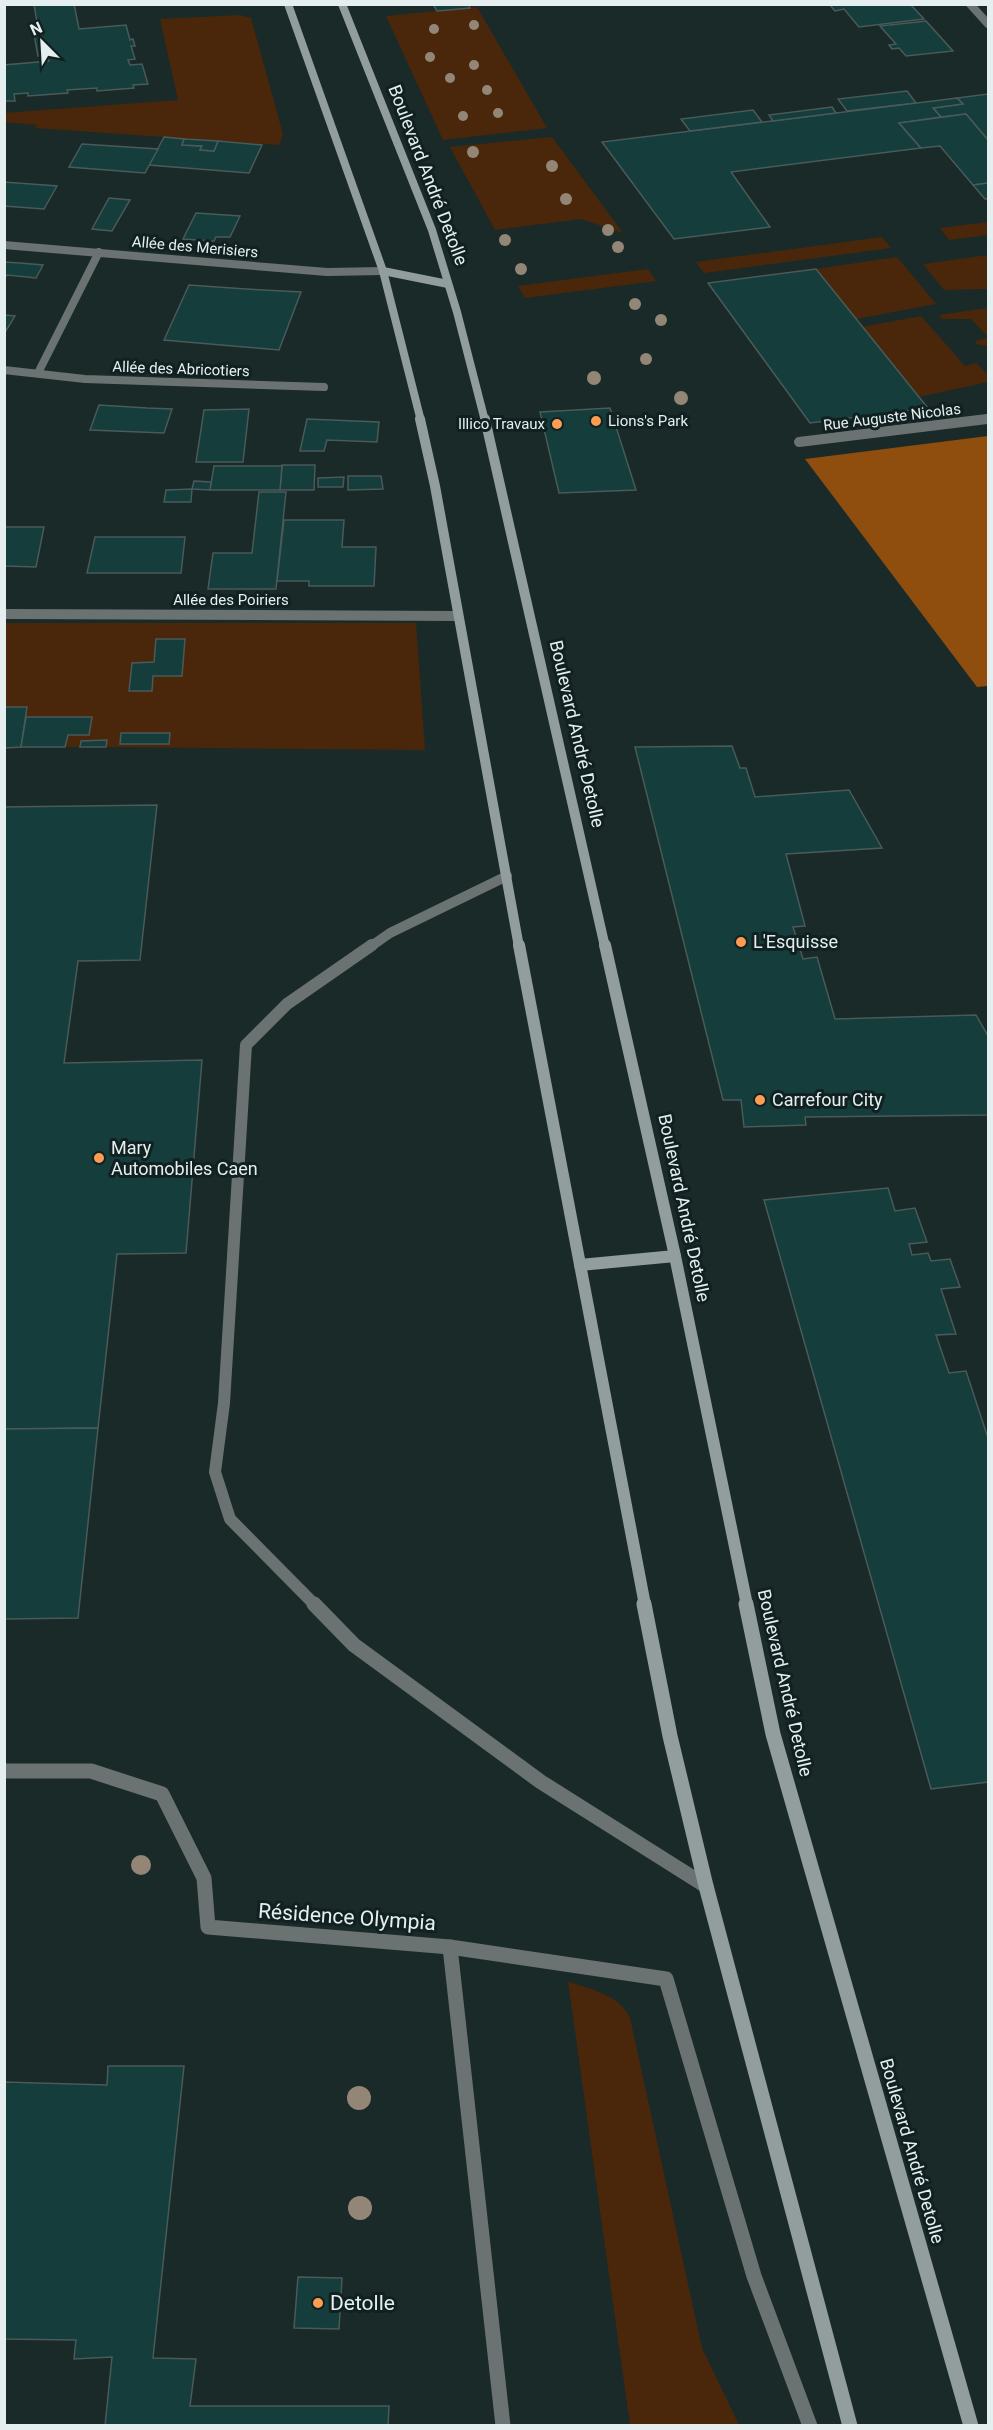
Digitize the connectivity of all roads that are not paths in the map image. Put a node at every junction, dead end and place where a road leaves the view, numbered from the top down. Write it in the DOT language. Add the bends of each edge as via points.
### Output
graph roads {
  1 [pos="288,4"];
  2 [pos="342,4"];
  3 [pos="970,4"];
  4 [pos="988,24"];
  5 [pos="4,245"];
  6 [pos="99,252"];
  7 [pos="383,271"];
  8 [pos="448,285"];
  9 [pos="4,370"];
  10 [pos="38,373"];
  11 [pos="324,387"];
  12 [pos="988,419"];
  13 [pos="799,442"];
  14 [pos="4,614"];
  15 [pos="457,616"];
  16 [pos="507,876"];
  17 [pos="675,1256"];
  18 [pos="580,1265"];
  19 [pos="4,1771"];
  20 [pos="706,1886"];
  21 [pos="450,1947"];
  22 [pos="503,2426"];
  23 [pos="810,2426"];
  24 [pos="850,2426"];
  25 [pos="971,2426"];
  1 -- 7 [label="main road"];
  2 -- 8 [label="main road, Boulevard André Detolle" via="432,230"];
  3 -- 4 [label="street"];
  5 -- 6 [label="street, Allée des Merisiers"];
  6 -- 7 [label="street, Allée des Merisiers" via="336,272"];
  6 -- 10 [label="street"];
  7 -- 8 [label="main road"];
  7 -- 15 [label="main road" via="432,474"];
  8 -- 17 [label="main road, Boulevard André Detolle" via="502,489"];
  9 -- 10 [label="street, Allée des Abricotiers"];
  10 -- 11 [label="street, Allée des Abricotiers" via="85,379"];
  12 -- 13 [label="street, Rue Auguste Nicolas"];
  14 -- 15 [label="street, Allée des Poiriers"];
  15 -- 16 [label="main road"];
  16 -- 18 [label="main road"];
  16 -- 20 [label="street" via="390,933 287,1004 246,1046 224,1402 215,1472 230,1519 354,1645 541,1782"];
  17 -- 18 [label="main road"];
  17 -- 25 [label="main road, Boulevard André Detolle" via="773,1734"];
  18 -- 20 [label="main road" via="670,1736"];
  19 -- 21 [label="street, Résidence Olympia" via="91,1771 162,1794 204,1878 208,1927"];
  20 -- 24 [label="main road"];
  21 -- 22 [label="street, Résidence Olympia"];
  21 -- 23 [label="street" via="666,1979 754,2276"];
}
